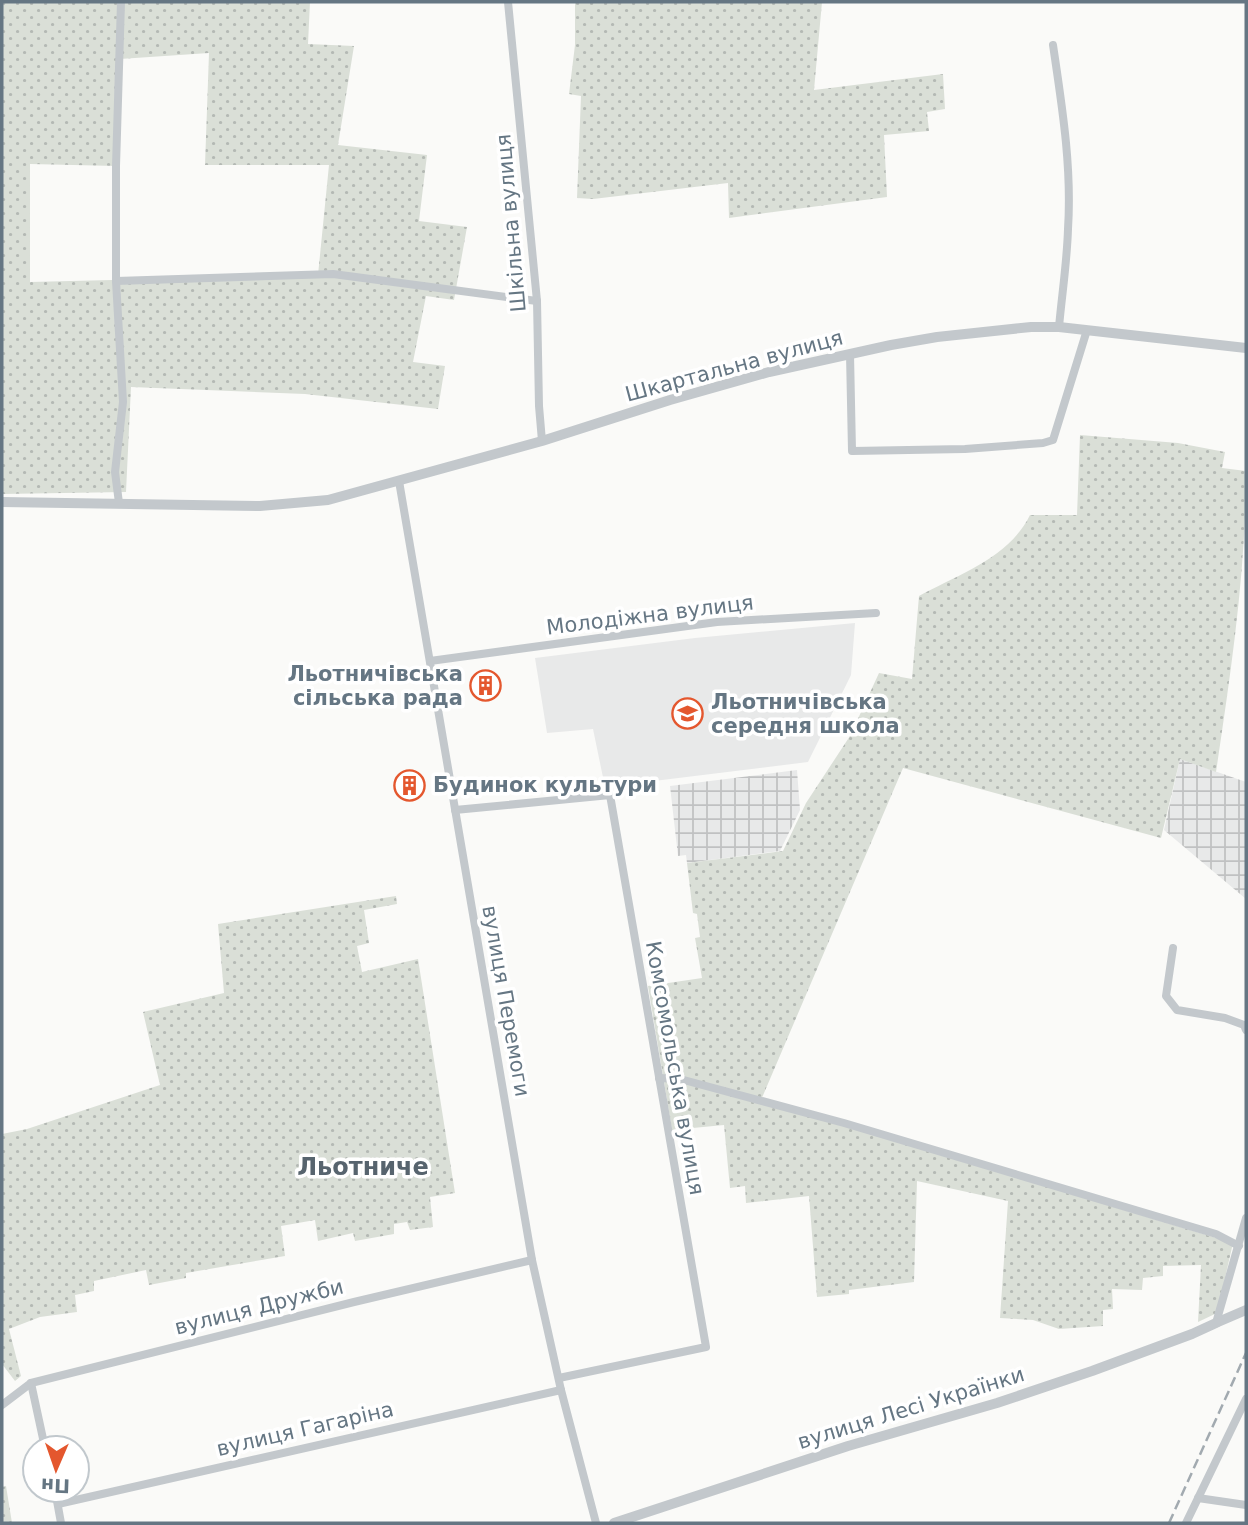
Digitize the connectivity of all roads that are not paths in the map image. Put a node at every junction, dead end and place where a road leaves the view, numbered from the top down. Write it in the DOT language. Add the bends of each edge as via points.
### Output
graph roads {
  1 [pos="121,2"];
  2 [pos="508,2"];
  3 [pos="1053,45"];
  4 [pos="116,282"];
  5 [pos="537,301"];
  6 [pos="1059,327"];
  7 [pos="1087,330"];
  8 [pos="1246,348"];
  9 [pos="849,354"];
  10 [pos="542,441"];
  11 [pos="399,481"];
  12 [pos="2,502"];
  13 [pos="119,503"];
  14 [pos="876,613"];
  15 [pos="430,661"];
  16 [pos="455,810"];
  17 [pos="1172,948"];
  18 [pos="1246,1030"];
  19 [pos="659,1078"];
  20 [pos="1246,1218"];
  21 [pos="1239,1246"];
  22 [pos="532,1260"];
  23 [pos="1246,1310"];
  24 [pos="1217,1322"];
  25 [pos="558,1378"];
  26 [pos="31,1382"];
  27 [pos="561,1390"];
  28 [pos="1246,1399"];
  29 [pos="2,1405"];
  30 [pos="42,1434"];
  31 [pos="91,1497"];
  32 [pos="1198,1498"];
  33 [pos="58,1504"];
  34 [pos="1246,1505"];
  35 [pos="61,1523"];
  36 [pos="596,1523"];
  37 [pos="614,1523"];
  38 [pos="1186,1523"];
  1 -- 4 [label="street"];
  2 -- 5 [label="street, Шкільна вулиця"];
  3 -- 6 [label="street" via="1064,118 1068,196"];
  4 -- 5 [label="street" via="333,274"];
  4 -- 13 [label="street" via="123,402 115,472"];
  5 -- 10 [label="street, Шкільна вулиця"];
  6 -- 7 [label="street, Шкартальна вулиця"];
  6 -- 9 [label="street, Шкартальна вулиця" via="937,337"];
  7 -- 8 [label="street, Шкартальна вулиця"];
  7 -- 9 [label="street" via="1054,440 1043,443 852,450"];
  9 -- 10 [label="street, Шкартальна вулиця" via="745,379"];
  10 -- 11 [label="street, Шкартальна вулиця"];
  11 -- 13 [label="street, Шкартальна вулиця" via="328,500 260,506"];
  11 -- 15 [label="street, вулиця Перемоги"];
  12 -- 13 [label="street, Шкартальна вулиця"];
  14 -- 15 [label="street, Молодіжна вулиця" via="717,622"];
  15 -- 16 [label="street, вулиця Перемоги"];
  16 -- 19 [label="street, Комсомольська вулиця" via="610,795"];
  16 -- 22 [label="street, вулиця Перемоги"];
  17 -- 18 [label="street" via="1166,996 1177,1010 1225,1018"];
  19 -- 21 [label="street" via="680,1079 844,1123 1216,1234"];
  19 -- 25 [label="street, Комсомольська вулиця" via="706,1347"];
  20 -- 21 [label="street"];
  21 -- 24 [label="street"];
  22 -- 25 [label="street, вулиця Перемоги"];
  22 -- 26 [label="street, вулиця Дружби"];
  23 -- 24 [label="street, вулиця Лесі Українки"];
  24 -- 37 [label="street, вулиця Лесі Українки" via="997,1403 848,1446"];
  25 -- 27 [label="street, вулиця Перемоги"];
  26 -- 29 [label="street, вулиця Дружби"];
  26 -- 30 [label="street"];
  27 -- 31 [label="street, вулиця Гагаріна"];
  27 -- 36 [label="street, вулиця Перемоги"];
  28 -- 32 [label="street"];
  32 -- 34 [label="street"];
  32 -- 38 [label="street"];
  33 -- 35 [label="street"];
}
